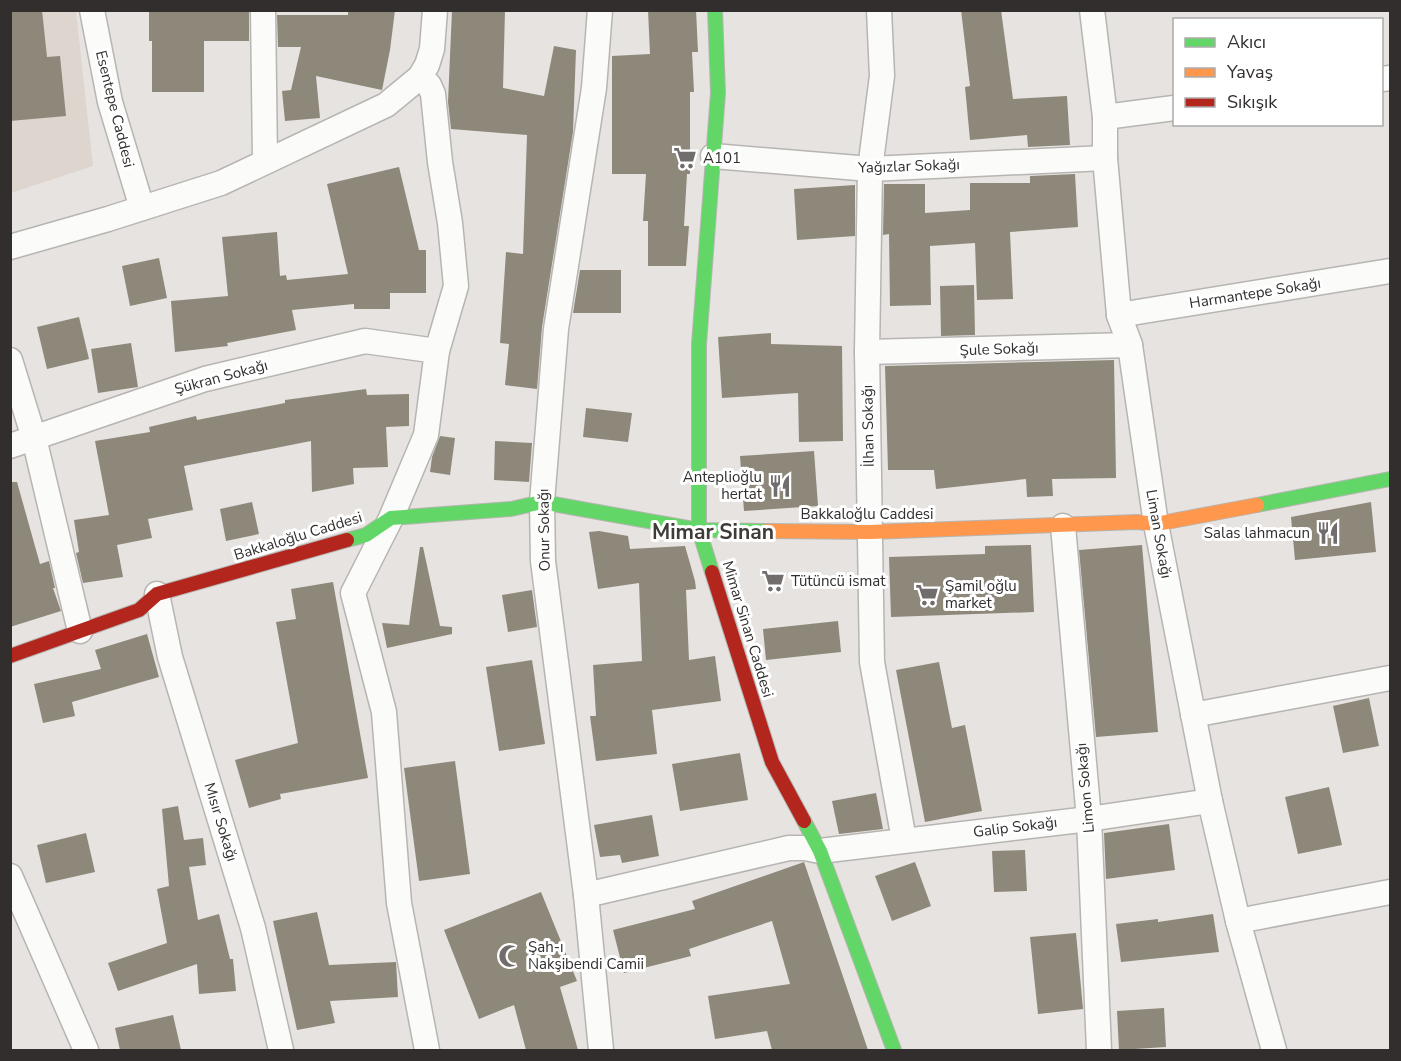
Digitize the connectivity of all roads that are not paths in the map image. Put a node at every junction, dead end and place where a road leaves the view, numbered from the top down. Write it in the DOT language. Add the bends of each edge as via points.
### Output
graph roads {
  1 [pos="92,10"];
  2 [pos="263,10"];
  3 [pos="435,10"];
  4 [pos="600,10"];
  5 [pos="715,10"];
  6 [pos="879,10"];
  7 [pos="1092,10"];
  8 [pos="420,76"];
  9 [pos="1173,108"];
  10 [pos="1105,117"];
  11 [pos="713,156"];
  12 [pos="1105,158"];
  13 [pos="265,161"];
  14 [pos="870,170"];
  15 [pos="142,208"];
  16 [pos="10,247"];
  17 [pos="1390,271"];
  18 [pos="1119,315"];
  19 [pos="1130,345"];
  20 [pos="437,351"];
  21 [pos="867,352"];
  22 [pos="10,360"];
  23 [pos="34,438"];
  24 [pos="10,446"];
  25 [pos="1390,478"];
  26 [pos="542,502"];
  27 [pos="391,518"];
  28 [pos="1156,524"];
  29 [pos="1064,526"];
  30 [pos="699,530"];
  31 [pos="870,532"];
  32 [pos="158,594"];
  33 [pos="80,631"];
  34 [pos="10,656"];
  35 [pos="1390,678"];
  36 [pos="1193,715"];
  37 [pos="1210,801"];
  38 [pos="1089,819"];
  39 [pos="904,840"];
  40 [pos="820,851"];
  41 [pos="10,876"];
  42 [pos="1390,892"];
  43 [pos="586,896"];
  44 [pos="1238,921"];
  45 [pos="86,1050"];
  46 [pos="281,1050"];
  47 [pos="427,1050"];
  48 [pos="601,1050"];
  49 [pos="894,1050"];
  50 [pos="1099,1050"];
  51 [pos="1274,1050"];
  1 -- 15 [label="street, Esentepe Caddesi" via="110,102"];
  2 -- 13 [label="street"];
  3 -- 8 [label="street" via="432,49"];
  4 -- 26 [label="street, Onur Sokağı" via="594,88 556,329"];
  5 -- 11 [label="street, Mimar Sinan Caddesi" via="718,93"];
  6 -- 14 [label="street, İlhan Sokağı" via="882,76"];
  7 -- 10 [label="street, Liman Sokağı"];
  8 -- 13 [label="street" via="386,105"];
  8 -- 20 [label="street" via="433,94 456,286"];
  9 -- 10 [label="street"];
  10 -- 12 [label="street, Liman Sokağı"];
  11 -- 14 [label="street, Yağızlar Sokağı"];
  11 -- 30 [label="street, Mimar Sinan Caddesi" via="699,344"];
  12 -- 14 [label="street, Yağızlar Sokağı"];
  12 -- 18 [label="street, Liman Sokağı"];
  13 -- 15 [label="street" via="221,183"];
  14 -- 21 [label="street, İlhan Sokağı"];
  15 -- 16 [label="street"];
  17 -- 18 [label="street, Harmantepe Sokağı"];
  18 -- 19 [label="street, Liman Sokağı"];
  19 -- 21 [label="street, Şule Sokağı"];
  19 -- 28 [label="street, Liman Sokağı"];
  20 -- 23 [label="street, Şükran Sokağı" via="365,341 205,379"];
  20 -- 27 [label="street" via="426,435"];
  21 -- 31 [label="street, İlhan Sokağı"];
  22 -- 23 [label="street"];
  23 -- 24 [label="street, Şükran Sokağı"];
  23 -- 33 [label="street"];
  25 -- 28 [label="street, Bakkaloğlu Caddesi"];
  26 -- 27 [label="street, Bakkaloğlu Caddesi" via="511,509"];
  26 -- 30 [label="street, Bakkaloğlu Caddesi"];
  26 -- 43 [label="street, Onur Sokağı" via="543,561"];
  27 -- 32 [label="street, Bakkaloğlu Caddesi" via="366,535"];
  27 -- 47 [label="street" via="353,593 384,712 399,903"];
  28 -- 29 [label="street, Bakkaloğlu Caddesi"];
  28 -- 36 [label="street, Liman Sokağı"];
  29 -- 31 [label="street, Bakkaloğlu Caddesi"];
  29 -- 38 [label="street, Limon Sokağı"];
  30 -- 31 [label="street, Bakkaloğlu Caddesi"];
  30 -- 40 [label="street, Mimar Sinan Caddesi" via="772,762"];
  31 -- 39 [label="street, İlhan Sokağı" via="872,662"];
  32 -- 33 [label="street, Bakkaloğlu Caddesi" via="139,610"];
  32 -- 46 [label="street, Mısır Sokağı" via="170,657 253,928"];
  33 -- 34 [label="street, Bakkaloğlu Caddesi"];
  35 -- 36 [label="street"];
  36 -- 37 [label="street, Liman Sokağı"];
  37 -- 38 [label="street, Galip Sokağı"];
  37 -- 44 [label="street, Liman Sokağı"];
  38 -- 39 [label="street, Galip Sokağı"];
  38 -- 50 [label="street, Limon Sokağı"];
  39 -- 40 [label="street, Galip Sokağı"];
  40 -- 43 [label="street, Galip Sokağı" via="789,848"];
  40 -- 49 [label="street, Mimar Sinan Caddesi"];
  41 -- 45 [label="street"];
  42 -- 44 [label="street"];
  43 -- 48 [label="street, Onur Sokağı"];
  44 -- 51 [label="street, Liman Sokağı"];
}
